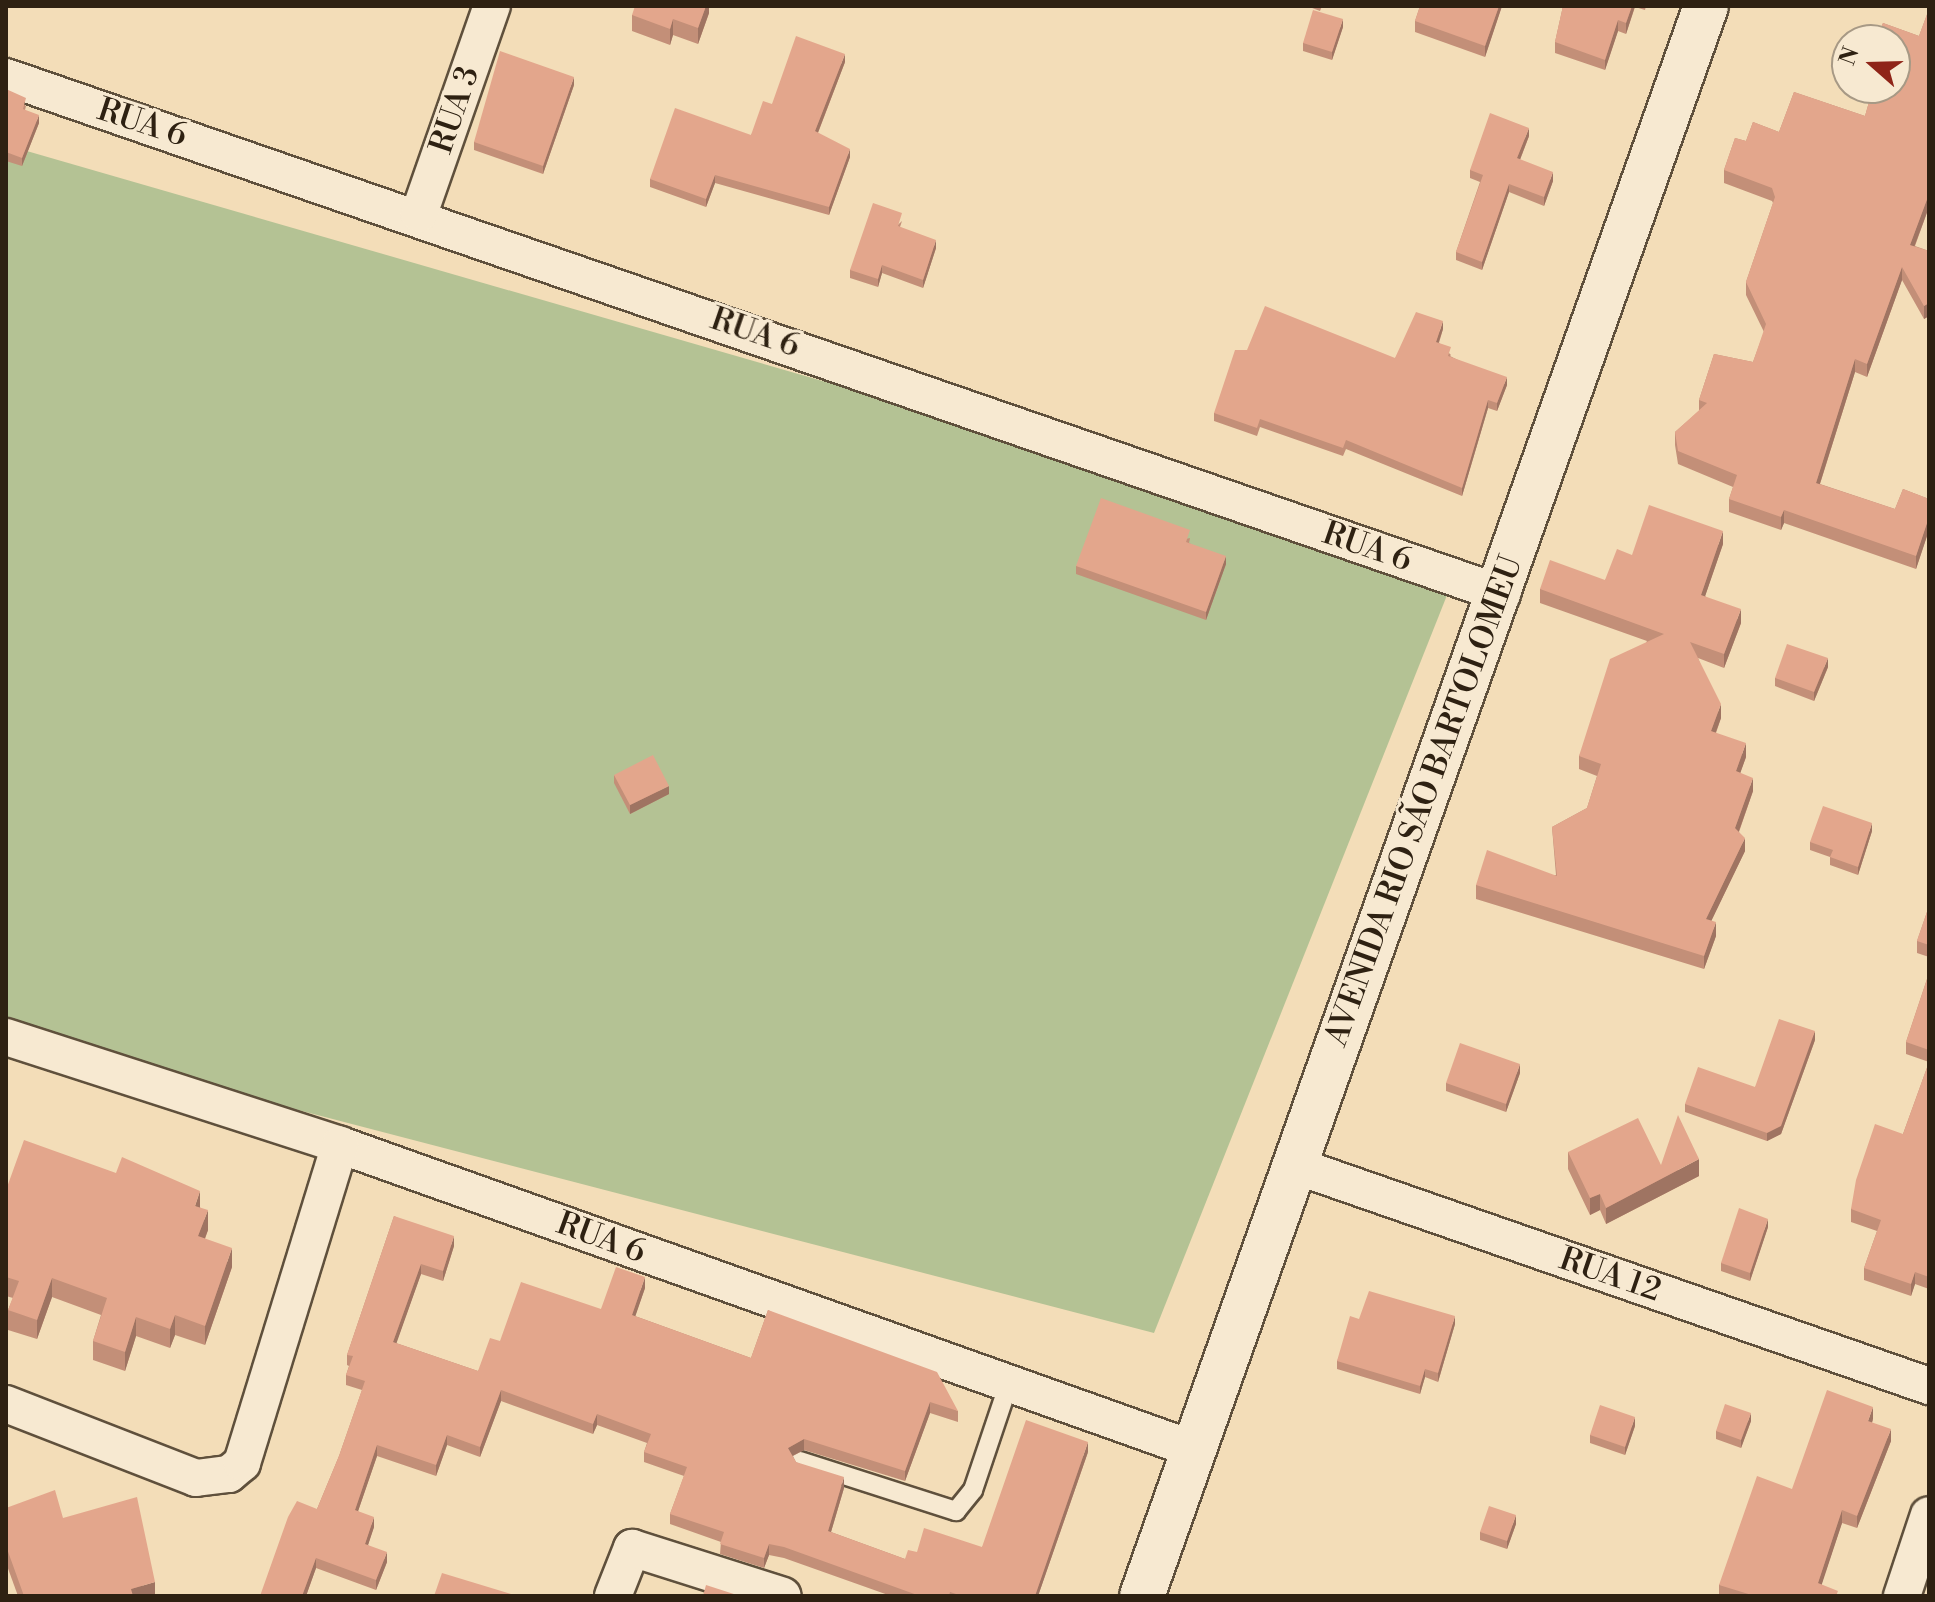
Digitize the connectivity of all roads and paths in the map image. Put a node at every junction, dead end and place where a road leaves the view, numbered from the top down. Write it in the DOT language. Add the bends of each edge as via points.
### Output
graph roads {
  1 [pos="492,6"];
  2 [pos="1706,6"];
  3 [pos="6,77"];
  4 [pos="419,214"];
  5 [pos="1502,594"];
  6 [pos="6,1037"];
  7 [pos="340,1145"];
  8 [pos="1291,1164"];
  9 [pos="1009,1383"];
  10 [pos="1929,1386"];
  11 [pos="6,1404"];
  12 [pos="1193,1449"];
  13 [pos="800,1461"];
  14 [pos="1929,1515"];
  15 [pos="613,1596"];
  16 [pos="783,1596"];
  17 [pos="1142,1596"];
  18 [pos="1902,1596"];
  1 -- 4 [label="street, RUA 3"];
  2 -- 5 [label="street, AVENIDA RIO SÃO BARTOLOMEU"];
  3 -- 4 [label="street, RUA 6"];
  4 -- 5 [label="street, RUA 6"];
  5 -- 8 [label="street, AVENIDA RIO SÃO BARTOLOMEU"];
  6 -- 7 [label="street, RUA 6"];
  7 -- 9 [label="street, RUA 6"];
  7 -- 11 [label="street" via="242,1463 229,1474 196,1478"];
  8 -- 10 [label="street, RUA 12"];
  8 -- 12 [label="street, AVENIDA RIO SÃO BARTOLOMEU"];
  9 -- 12 [label="street, RUA 6"];
  9 -- 13 [label="lane" via="973,1490 951,1513"];
  12 -- 17 [label="street, AVENIDA RIO SÃO BARTOLOMEU"];
  14 -- 18 [label="street"];
  15 -- 16 [label="street" via="632,1548"];
}
